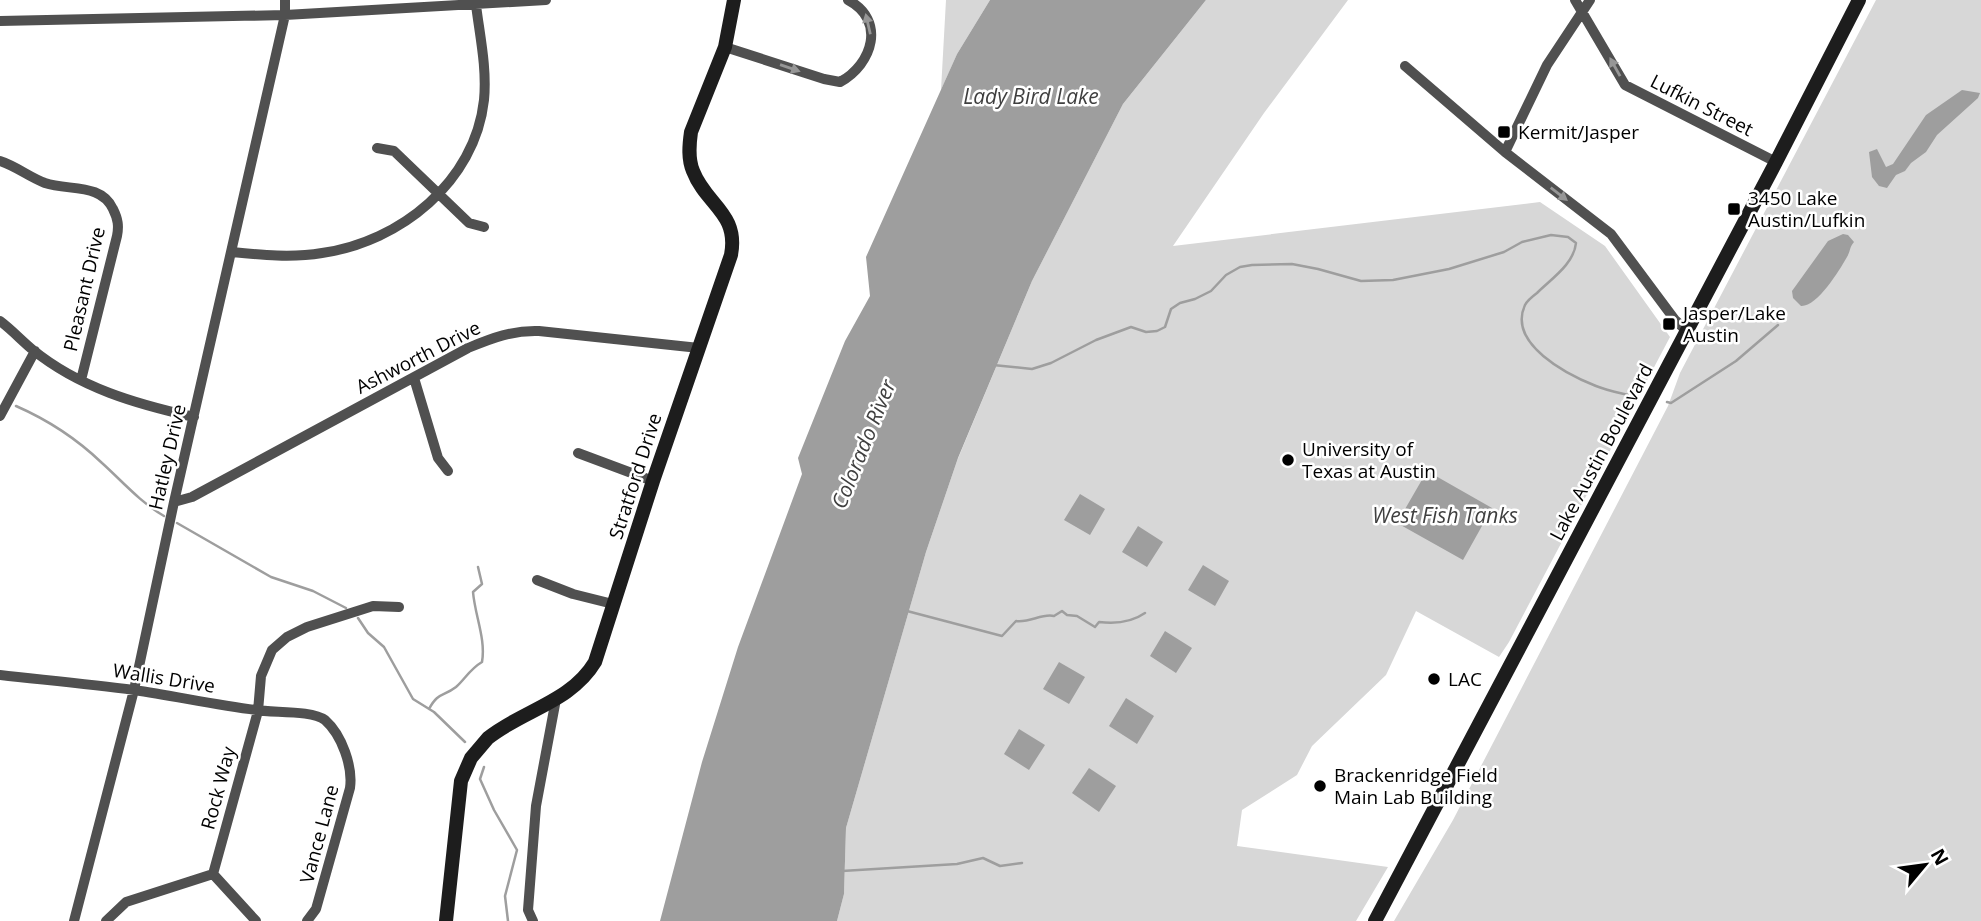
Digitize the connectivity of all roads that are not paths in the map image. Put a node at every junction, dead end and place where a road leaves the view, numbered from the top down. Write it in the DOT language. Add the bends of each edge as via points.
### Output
graph roads {
  1 [pos="285,0"];
  2 [pos="547,0"];
  3 [pos="734,0"];
  4 [pos="848,0"];
  5 [pos="1575,0"];
  6 [pos="1590,0"];
  7 [pos="1859,0"];
  8 [pos="476,5"];
  9 [pos="1583,10"];
  10 [pos="285,15"];
  11 [pos="0,21"];
  12 [pos="725,47"];
  13 [pos="1405,66"];
  14 [pos="377,148"];
  15 [pos="1505,152"];
  16 [pos="0,161"];
  17 [pos="1776,162"];
  18 [pos="440,194"];
  19 [pos="484,227"];
  20 [pos="232,252"];
  21 [pos="0,321"];
  22 [pos="1687,331"];
  23 [pos="699,348"];
  24 [pos="34,351"];
  25 [pos="414,378"];
  26 [pos="81,380"];
  27 [pos="0,416"];
  28 [pos="194,417"];
  29 [pos="578,453"];
  30 [pos="448,471"];
  31 [pos="653,481"];
  32 [pos="174,502"];
  33 [pos="537,580"];
  34 [pos="613,604"];
  35 [pos="399,607"];
  36 [pos="0,675"];
  37 [pos="134,690"];
  38 [pos="556,699"];
  39 [pos="258,710"];
  40 [pos="323,719"];
  41 [pos="213,874"];
  42 [pos="74,921"];
  43 [pos="106,921"];
  44 [pos="256,921"];
  45 [pos="307,921"];
  46 [pos="446,921"];
  47 [pos="533,921"];
  48 [pos="1375,921"];
  1 -- 10 [label="street, Hatley Drive"];
  2 -- 8 [label="street"];
  3 -- 12 [label="street, Stratford Drive"];
  12 -- 4 [label="street, one-way" via="840,82 867,57 870,34 869,18"];
  5 -- 9 [label="street, Lufkin Street"];
  6 -- 9 [label="street"];
  7 -- 17 [label="street, Lake Austin Boulevard"];
  8 -- 10 [label="street"];
  8 -- 18 [label="street" via="485,68 484,101 478,132"];
  9 -- 15 [label="street" via="1547,65"];
  17 -- 9 [label="street, Lufkin Street, one-way" via="1625,85"];
  10 -- 11 [label="street"];
  10 -- 20 [label="street, Hatley Drive"];
  12 -- 23 [label="street, Stratford Drive" via="689,146 693,173 723,212 733,234 731,255"];
  13 -- 15 [label="street"];
  14 -- 18 [label="street" via="394,151"];
  15 -- 22 [label="street, one-way" via="1611,234"];
  16 -- 26 [label="street, Pleasant Drive" via="33,179 95,191 109,200 116,214 117,236"];
  17 -- 22 [label="street, Lake Austin Boulevard"];
  18 -- 19 [label="street" via="469,223"];
  18 -- 20 [label="street" via="385,234 352,247 321,254"];
  20 -- 28 [label="street, Hatley Drive"];
  21 -- 24 [label="street"];
  22 -- 48 [label="street, Lake Austin Boulevard"];
  23 -- 25 [label="street, Ashworth Drive" via="519,330 468,348"];
  23 -- 31 [label="street, Stratford Drive"];
  24 -- 26 [label="street"];
  24 -- 27 [label="street"];
  25 -- 30 [label="street" via="438,458"];
  25 -- 32 [label="street, Ashworth Drive" via="192,497"];
  26 -- 28 [label="street" via="140,405"];
  28 -- 32 [label="street, Hatley Drive"];
  29 -- 31 [label="street"];
  31 -- 34 [label="street, Stratford Drive"];
  32 -- 37 [label="street, Hatley Drive"];
  33 -- 34 [label="street"];
  34 -- 38 [label="street, Stratford Drive" via="595,662 587,675"];
  35 -- 39 [label="street, Rock Way" via="373,606 287,637 272,650 261,676"];
  36 -- 37 [label="street, Wallis Drive"];
  37 -- 39 [label="street, Wallis Drive"];
  37 -- 42 [label="street, Hatley Drive"];
  38 -- 46 [label="street, Stratford Drive" via="496,732 471,758 459,792"];
  38 -- 47 [label="street" via="536,806 528,910"];
  39 -- 40 [label="street, Wallis Drive"];
  39 -- 41 [label="street, Rock Way"];
  40 -- 45 [label="street, Vance Lane" via="352,774 316,909"];
  41 -- 43 [label="street" via="127,902"];
  41 -- 44 [label="street"];
}
